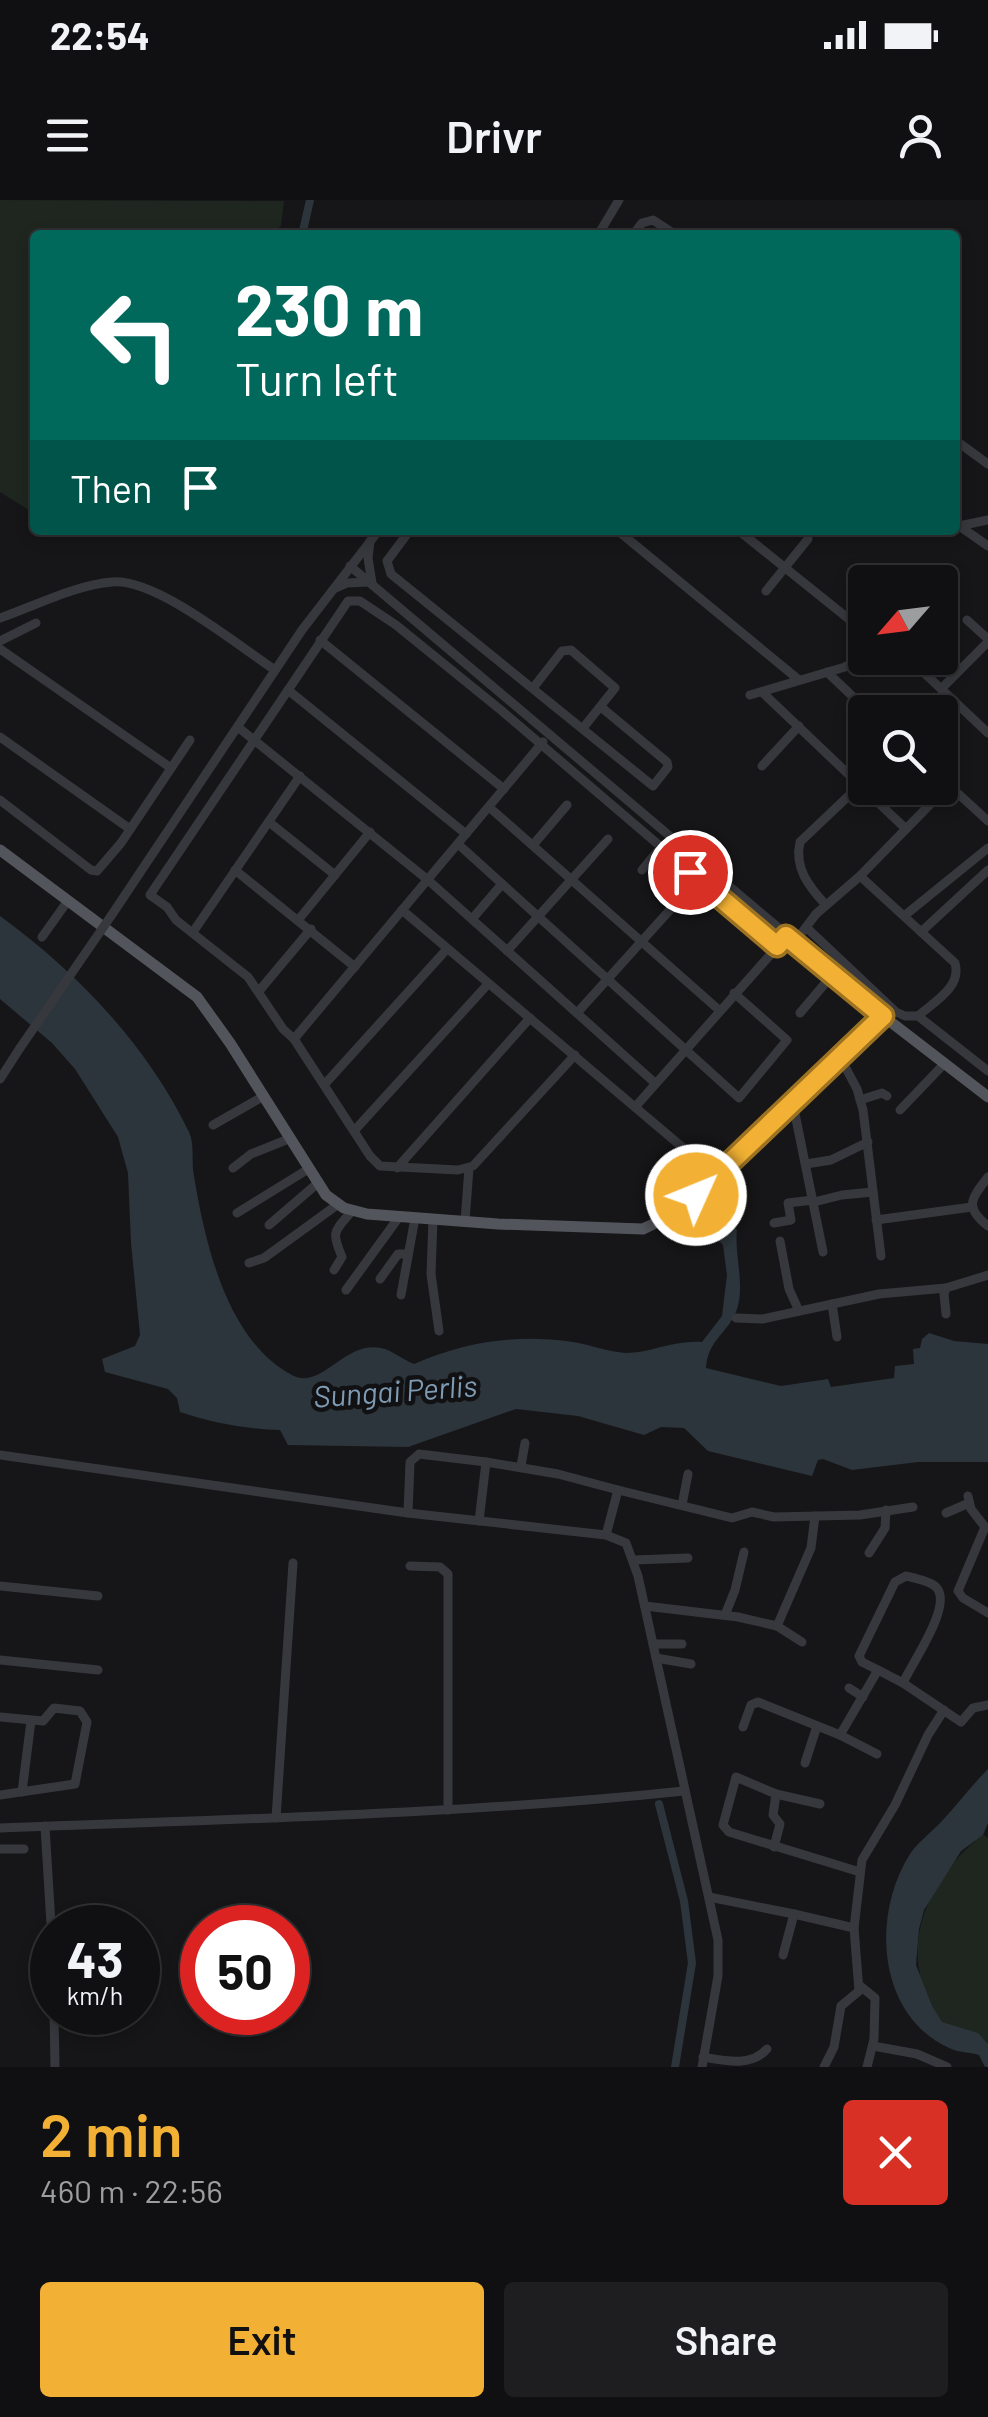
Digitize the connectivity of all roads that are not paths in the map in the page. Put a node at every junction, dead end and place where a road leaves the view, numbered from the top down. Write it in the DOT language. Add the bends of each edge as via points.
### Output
graph roads {
  1 [pos="620,200"];
  2 [pos="601,230"];
  3 [pos="636,230"];
  4 [pos="668,230"];
  5 [pos="960,444"];
  6 [pos="988,464"];
  7 [pos="988,520"];
  8 [pos="960,525"];
  9 [pos="960,527"];
  10 [pos="375,535"];
  11 [pos="406,535"];
  12 [pos="623,535"];
  13 [pos="744,535"];
  14 [pos="808,539"];
  15 [pos="370,541"];
  16 [pos="988,546"];
  17 [pos="350,566"];
  18 [pos="786,568"];
  19 [pos="372,583"];
  20 [pos="330,590"];
  21 [pos="766,591"];
  22 [pos="408,612"];
  23 [pos="0,618"];
  24 [pos="848,618"];
  25 [pos="968,620"];
  26 [pos="36,622"];
  27 [pos="396,626"];
  28 [pos="320,640"];
  29 [pos="988,640"];
  30 [pos="0,641"];
  31 [pos="0,649"];
  32 [pos="287,652"];
  33 [pos="257,658"];
  34 [pos="848,664"];
  35 [pos="275,670"];
  36 [pos="828,672"];
  37 [pos="926,675"];
  38 [pos="798,680"];
  39 [pos="265,685"];
  40 [pos="533,688"];
  41 [pos="288,690"];
  42 [pos="942,690"];
  43 [pos="762,692"];
  44 [pos="852,695"];
  45 [pos="750,696"];
  46 [pos="601,707"];
  47 [pos="558,709"];
  48 [pos="799,726"];
  49 [pos="239,728"];
  50 [pos="584,728"];
  51 [pos="547,730"];
  52 [pos="988,732"];
  53 [pos="0,737"];
  54 [pos="255,739"];
  55 [pos="190,740"];
  56 [pos="542,744"];
  57 [pos="762,766"];
  58 [pos="171,768"];
  59 [pos="848,773"];
  60 [pos="300,776"];
  61 [pos="504,789"];
  62 [pos="958,793"];
  63 [pos="848,796"];
  64 [pos="0,800"];
  65 [pos="568,805"];
  66 [pos="881,805"];
  67 [pos="929,805"];
  68 [pos="489,807"];
  69 [pos="654,821"];
  70 [pos="988,821"];
  71 [pos="269,822"];
  72 [pos="130,828"];
  73 [pos="906,828"];
  74 [pos="370,832"];
  75 [pos="644,832"];
  76 [pos="466,834"];
  77 [pos="608,840"];
  78 [pos="458,844"];
  79 [pos="532,845"];
  80 [pos="661,847"];
  81 [pos="988,848"];
  82 [pos="0,850"];
  83 [pos="235,870"];
  84 [pos="642,870"];
  85 [pos="988,870"];
  86 [pos="334,875"];
  87 [pos="860,876"];
  88 [pos="572,879"];
  89 [pos="428,880"];
  90 [pos="502,884"];
  91 [pos="678,901"];
  92 [pos="67,902"];
  93 [pos="824,903"];
  94 [pos="402,910"];
  95 [pos="538,916"];
  96 [pos="904,916"];
  97 [pos="299,919"];
  98 [pos="472,920"];
  99 [pos="311,930"];
  100 [pos="193,932"];
  101 [pos="921,932"];
  102 [pos="798,936"];
  103 [pos="42,937"];
  104 [pos="644,941"];
  105 [pos="777,946"];
  106 [pos="447,949"];
  107 [pos="507,951"];
  108 [pos="355,966"];
  109 [pos="840,970"];
  110 [pos="609,980"];
  111 [pos="488,984"];
  112 [pos="259,991"];
  113 [pos="734,994"];
  114 [pos="720,1010"];
  115 [pos="800,1013"];
  116 [pos="578,1014"];
  117 [pos="883,1016"];
  118 [pos="918,1016"];
  119 [pos="530,1018"];
  120 [pos="294,1039"];
  121 [pos="684,1050"];
  122 [pos="968,1055"];
  123 [pos="575,1056"];
  124 [pos="841,1059"];
  125 [pos="949,1068"];
  126 [pos="988,1071"];
  127 [pos="0,1079"];
  128 [pos="655,1084"];
  129 [pos="324,1085"];
  130 [pos="264,1096"];
  131 [pos="887,1096"];
  132 [pos="988,1097"];
  133 [pos="860,1100"];
  134 [pos="793,1104"];
  135 [pos="636,1106"];
  136 [pos="900,1110"];
  137 [pos="212,1125"];
  138 [pos="354,1131"];
  139 [pos="292,1138"];
  140 [pos="868,1142"];
  141 [pos="688,1152"];
  142 [pos="700,1162"];
  143 [pos="806,1164"];
  144 [pos="233,1168"];
  145 [pos="310,1168"];
  146 [pos="396,1168"];
  147 [pos="469,1168"];
  148 [pos="716,1177"];
  149 [pos="988,1177"];
  150 [pos="319,1182"];
  151 [pos="873,1192"];
  152 [pos="814,1201"];
  153 [pos="337,1205"];
  154 [pos="972,1207"];
  155 [pos="352,1211"];
  156 [pos="237,1213"];
  157 [pos="399,1217"];
  158 [pos="415,1218"];
  159 [pos="433,1219"];
  160 [pos="791,1220"];
  161 [pos="804,1220"];
  162 [pos="876,1220"];
  163 [pos="465,1221"];
  164 [pos="774,1223"];
  165 [pos="270,1225"];
  166 [pos="988,1226"];
  167 [pos="780,1241"];
  168 [pos="823,1252"];
  169 [pos="407,1254"];
  170 [pos="881,1256"];
  171 [pos="249,1264"];
  172 [pos="334,1270"];
  173 [pos="988,1275"];
  174 [pos="380,1279"];
  175 [pos="946,1288"];
  176 [pos="346,1290"];
  177 [pos="401,1294"];
  178 [pos="832,1304"];
  179 [pos="799,1311"];
  180 [pos="946,1314"];
  181 [pos="736,1318"];
  182 [pos="439,1332"];
  183 [pos="837,1337"];
  184 [pos="525,1443"];
  185 [pos="0,1455"];
  186 [pos="486,1462"];
  187 [pos="521,1466"];
  188 [pos="688,1474"];
  189 [pos="618,1490"];
  190 [pos="682,1505"];
  191 [pos="914,1507"];
  192 [pos="886,1510"];
  193 [pos="408,1513"];
  194 [pos="946,1513"];
  195 [pos="814,1516"];
  196 [pos="479,1521"];
  197 [pos="606,1535"];
  198 [pos="744,1552"];
  199 [pos="870,1553"];
  200 [pos="688,1558"];
  201 [pos="634,1560"];
  202 [pos="293,1563"];
  203 [pos="410,1566"];
  204 [pos="0,1586"];
  205 [pos="98,1596"];
  206 [pos="645,1606"];
  207 [pos="988,1613"];
  208 [pos="724,1615"];
  209 [pos="777,1626"];
  210 [pos="802,1642"];
  211 [pos="653,1644"];
  212 [pos="682,1644"];
  213 [pos="656,1658"];
  214 [pos="0,1660"];
  215 [pos="691,1664"];
  216 [pos="98,1670"];
  217 [pos="878,1670"];
  218 [pos="903,1682"];
  219 [pos="848,1688"];
  220 [pos="863,1697"];
  221 [pos="988,1705"];
  222 [pos="944,1710"];
  223 [pos="0,1717"];
  224 [pos="31,1722"];
  225 [pos="817,1726"];
  226 [pos="743,1727"];
  227 [pos="840,1736"];
  228 [pos="877,1754"];
  229 [pos="806,1763"];
  230 [pos="22,1792"];
  231 [pos="684,1792"];
  232 [pos="776,1794"];
  233 [pos="0,1796"];
  234 [pos="820,1804"];
  235 [pos="448,1810"];
  236 [pos="276,1818"];
  237 [pos="45,1826"];
  238 [pos="0,1828"];
  239 [pos="774,1848"];
  240 [pos="0,1849"];
  241 [pos="24,1850"];
  242 [pos="860,1872"];
  243 [pos="709,1898"];
  244 [pos="50,1905"];
  245 [pos="794,1914"];
  246 [pos="854,1928"];
  247 [pos="782,1955"];
  248 [pos="859,1985"];
  249 [pos="54,2035"];
  250 [pos="873,2046"];
  251 [pos="767,2048"];
  252 [pos="702,2062"];
  253 [pos="827,2064"];
  254 [pos="55,2067"];
  255 [pos="867,2067"];
  256 [pos="947,2067"];
  1 -- 2 [label="street"];
  3 -- 4 [label="street" via="652,220"];
  5 -- 6 [label="street"];
  7 -- 8 [label="street"];
  9 -- 16 [label="street"];
  10 -- 15 [label="street"];
  11 -- 40 [label="street" via="389,558 391,574"];
  12 -- 38 [label="street"];
  13 -- 18 [label="street"];
  14 -- 18 [label="street"];
  15 -- 17 [label="street"];
  15 -- 19 [label="street"];
  17 -- 19 [label="street"];
  17 -- 20 [label="street"];
  18 -- 21 [label="street"];
  18 -- 24 [label="street"];
  19 -- 20 [label="street" via="347,582"];
  19 -- 22 [label="street"];
  20 -- 32 [label="street"];
  22 -- 27 [label="street"];
  22 -- 51 [label="street"];
  23 -- 33 [label="street" via="82,590 125,584 170,599"];
  25 -- 29 [label="street"];
  26 -- 30 [label="street"];
  27 -- 28 [label="street" via="352,599"];
  27 -- 56 [label="street"];
  28 -- 41 [label="street"];
  28 -- 61 [label="street"];
  29 -- 42 [label="street"];
  31 -- 58 [label="street"];
  32 -- 33 [label="street"];
  32 -- 35 [label="street"];
  33 -- 35 [label="street"];
  33 -- 39 [label="street"];
  34 -- 36 [label="street"];
  35 -- 39 [label="street"];
  36 -- 38 [label="street"];
  36 -- 44 [label="street"];
  37 -- 42 [label="street"];
  38 -- 43 [label="street"];
  39 -- 49 [label="street"];
  40 -- 46 [label="street" via="568,648 615,688"];
  40 -- 47 [label="street"];
  41 -- 54 [label="street"];
  41 -- 76 [label="street"];
  42 -- 52 [label="street"];
  43 -- 45 [label="street"];
  43 -- 48 [label="street"];
  46 -- 50 [label="street"];
  46 -- 50 [label="street" via="666,761 653,786"];
  47 -- 50 [label="street"];
  47 -- 51 [label="street"];
  48 -- 57 [label="street"];
  48 -- 59 [label="street"];
  49 -- 54 [label="street"];
  49 -- 127 [label="street, bridge"];
  51 -- 56 [label="street"];
  51 -- 69 [label="street"];
  53 -- 72 [label="street"];
  54 -- 60 [label="street"];
  54 -- 100 [label="street" via="150,894"];
  55 -- 58 [label="street"];
  56 -- 61 [label="street"];
  56 -- 75 [label="street"];
  58 -- 72 [label="street"];
  60 -- 71 [label="street"];
  60 -- 74 [label="street"];
  61 -- 68 [label="street"];
  62 -- 70 [label="street"];
  63 -- 93 [label="street" via="800,842 804,878"];
  64 -- 72 [label="street" via="95,871"];
  65 -- 79 [label="street"];
  66 -- 73 [label="street"];
  67 -- 73 [label="street"];
  68 -- 76 [label="street"];
  68 -- 79 [label="street"];
  69 -- 75 [label="street"];
  69 -- 102 [label="street"];
  71 -- 83 [label="street"];
  71 -- 86 [label="street"];
  73 -- 87 [label="street"];
  74 -- 86 [label="street"];
  74 -- 89 [label="street"];
  75 -- 80 [label="street"];
  76 -- 78 [label="street"];
  77 -- 88 [label="street"];
  78 -- 89 [label="street"];
  78 -- 90 [label="street"];
  79 -- 88 [label="street"];
  80 -- 84 [label="street"];
  80 -- 105 [label="street"];
  81 -- 96 [label="street"];
  82 -- 92 [label="main road"];
  83 -- 97 [label="street"];
  83 -- 100 [label="street"];
  85 -- 101 [label="street"];
  86 -- 97 [label="street"];
  87 -- 93 [label="street"];
  87 -- 96 [label="street"];
  88 -- 95 [label="street"];
  88 -- 104 [label="street"];
  89 -- 94 [label="street"];
  89 -- 98 [label="street"];
  90 -- 95 [label="street"];
  90 -- 98 [label="street"];
  91 -- 104 [label="street"];
  92 -- 103 [label="street"];
  92 -- 130 [label="main road" via="197,998"];
  93 -- 102 [label="street"];
  94 -- 106 [label="street"];
  94 -- 108 [label="street"];
  95 -- 107 [label="street"];
  95 -- 110 [label="street"];
  96 -- 101 [label="street"];
  97 -- 99 [label="street"];
  98 -- 107 [label="street"];
  99 -- 108 [label="street"];
  99 -- 112 [label="street"];
  100 -- 112 [label="street"];
  101 -- 118 [label="street" via="958,973"];
  102 -- 105 [label="street"];
  102 -- 109 [label="street"];
  102 -- 109 [label="street"];
  104 -- 110 [label="street"];
  104 -- 114 [label="street"];
  105 -- 113 [label="street"];
  106 -- 111 [label="street"];
  106 -- 129 [label="street"];
  107 -- 116 [label="street"];
  108 -- 120 [label="street"];
  109 -- 115 [label="street"];
  109 -- 117 [label="street"];
  109 -- 118 [label="street" via="896,1012"];
  110 -- 116 [label="street"];
  110 -- 121 [label="street"];
  111 -- 119 [label="street"];
  111 -- 138 [label="street"];
  112 -- 120 [label="street"];
  113 -- 114 [label="street"];
  113 -- 121 [label="street" via="787,1040 763,1070 738,1098"];
  114 -- 121 [label="street"];
  116 -- 128 [label="street"];
  117 -- 124 [label="main road"];
  117 -- 125 [label="main road"];
  118 -- 122 [label="street"];
  119 -- 123 [label="street"];
  119 -- 146 [label="street"];
  120 -- 129 [label="street"];
  121 -- 128 [label="street"];
  122 -- 125 [label="street"];
  122 -- 126 [label="street"];
  123 -- 135 [label="street"];
  123 -- 147 [label="street"];
  124 -- 133 [label="street"];
  124 -- 134 [label="main road"];
  125 -- 132 [label="main road"];
  125 -- 136 [label="street"];
  128 -- 135 [label="street"];
  129 -- 138 [label="street"];
  130 -- 137 [label="street"];
  130 -- 139 [label="main road"];
  131 -- 133 [label="street"];
  133 -- 140 [label="street"];
  134 -- 143 [label="street"];
  134 -- 148 [label="main road"];
  135 -- 141 [label="street"];
  138 -- 146 [label="street" via="374,1162"];
  139 -- 144 [label="street"];
  139 -- 145 [label="main road"];
  140 -- 143 [label="street"];
  140 -- 151 [label="street"];
  142 -- 148 [label="street"];
  143 -- 152 [label="street"];
  145 -- 150 [label="main road"];
  145 -- 156 [label="street"];
  146 -- 147 [label="street"];
  147 -- 163 [label="street"];
  148 -- 163 [label="main road" via="676,1213 643,1228"];
  149 -- 154 [label="street"];
  150 -- 153 [label="main road"];
  150 -- 165 [label="street"];
  151 -- 152 [label="street"];
  151 -- 162 [label="street"];
  152 -- 160 [label="street" via="787,1204"];
  152 -- 168 [label="street"];
  153 -- 155 [label="main road"];
  153 -- 171 [label="street"];
  154 -- 162 [label="street"];
  154 -- 166 [label="street"];
  155 -- 157 [label="main road"];
  155 -- 172 [label="street" via="334,1232 342,1257"];
  157 -- 158 [label="main road"];
  157 -- 176 [label="street"];
  158 -- 159 [label="main road"];
  158 -- 169 [label="street"];
  159 -- 163 [label="main road"];
  159 -- 182 [label="street"];
  160 -- 161 [label="street"];
  160 -- 164 [label="street"];
  162 -- 170 [label="street"];
  167 -- 179 [label="street"];
  169 -- 174 [label="street" via="398,1254"];
  169 -- 177 [label="street"];
  173 -- 175 [label="street"];
  175 -- 178 [label="street"];
  175 -- 180 [label="street"];
  178 -- 179 [label="street"];
  178 -- 183 [label="street"];
  179 -- 181 [label="street"];
  184 -- 187 [label="street"];
  185 -- 193 [label="street"];
  186 -- 187 [label="street"];
  186 -- 193 [label="street" via="413,1456"];
  186 -- 196 [label="street"];
  187 -- 189 [label="street"];
  188 -- 190 [label="street"];
  189 -- 190 [label="street"];
  189 -- 197 [label="street"];
  190 -- 195 [label="street" via="732,1518 752,1512"];
  191 -- 192 [label="street"];
  192 -- 195 [label="street"];
  192 -- 199 [label="street" via="886,1528"];
  193 -- 196 [label="street"];
  194 -- 207 [label="street" via="968,1500 985,1527 958,1590"];
  195 -- 209 [label="street" via="810,1548"];
  196 -- 197 [label="street"];
  197 -- 201 [label="street" via="626,1543"];
  198 -- 208 [label="street"];
  200 -- 201 [label="street"];
  201 -- 206 [label="street"];
  202 -- 236 [label="street"];
  203 -- 235 [label="street" via="440,1567 448,1574"];
  204 -- 205 [label="street"];
  206 -- 208 [label="street"];
  206 -- 211 [label="street"];
  208 -- 209 [label="street"];
  209 -- 210 [label="street"];
  211 -- 212 [label="street"];
  211 -- 213 [label="street"];
  213 -- 215 [label="street"];
  213 -- 231 [label="street"];
  214 -- 216 [label="street"];
  217 -- 218 [label="street"];
  217 -- 218 [label="street" via="859,1656 895,1582 909,1576 934,1585 938,1614"];
  217 -- 220 [label="street"];
  218 -- 222 [label="street"];
  219 -- 220 [label="street"];
  220 -- 227 [label="street"];
  221 -- 222 [label="street" via="972,1708 960,1722"];
  222 -- 242 [label="street"];
  223 -- 224 [label="street"];
  224 -- 230 [label="street"];
  224 -- 230 [label="street" via="43,1721 54,1708 80,1712 87,1722 74,1784"];
  225 -- 226 [label="street" via="756,1702"];
  225 -- 227 [label="street"];
  225 -- 229 [label="street"];
  227 -- 228 [label="street"];
  230 -- 233 [label="street"];
  231 -- 235 [label="street"];
  231 -- 243 [label="street"];
  232 -- 234 [label="street"];
  232 -- 239 [label="street" via="773,1814 780,1824"];
  232 -- 239 [label="street" via="736,1777 723,1825"];
  235 -- 236 [label="street"];
  236 -- 237 [label="street"];
  237 -- 238 [label="street"];
  237 -- 244 [label="street"];
  239 -- 242 [label="street"];
  240 -- 241 [label="street"];
  242 -- 246 [label="street"];
  243 -- 245 [label="street"];
  243 -- 252 [label="street" via="719,1965"];
  245 -- 246 [label="street"];
  245 -- 247 [label="street"];
  246 -- 248 [label="street"];
  248 -- 250 [label="street" via="876,1998"];
  248 -- 253 [label="street" via="841,2006"];
  249 -- 254 [label="street"];
  250 -- 255 [label="street"];
  250 -- 256 [label="street"];
  251 -- 252 [label="street" via="743,2062"];
}
